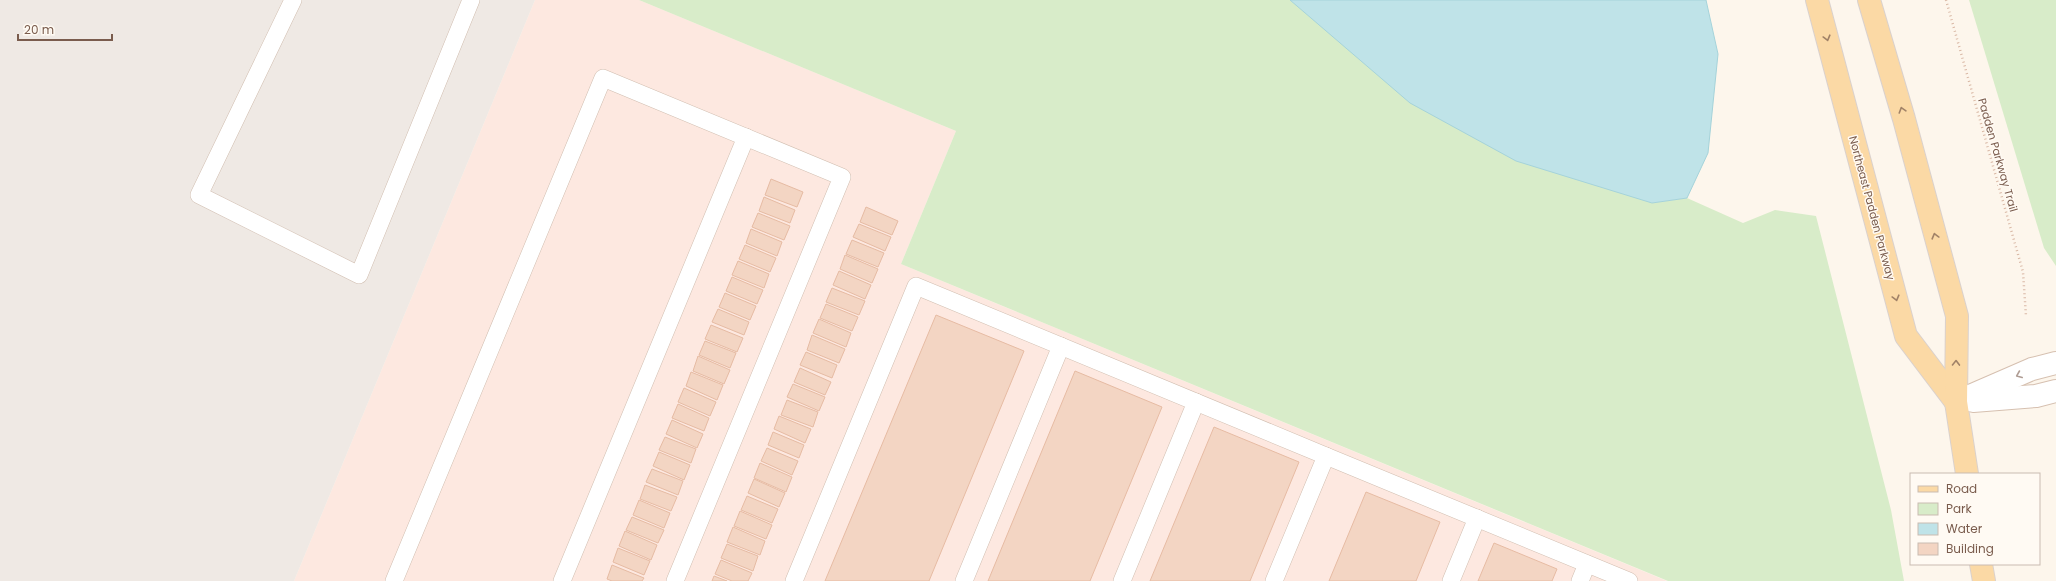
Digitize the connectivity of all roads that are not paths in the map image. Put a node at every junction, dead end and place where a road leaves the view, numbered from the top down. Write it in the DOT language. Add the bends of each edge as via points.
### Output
graph roads {
  1 [pos="293,0"];
  2 [pos="470,0"];
  3 [pos="1817,0"];
  4 [pos="1869,0"];
  5 [pos="746,137"];
  6 [pos="1061,346"];
  7 [pos="2056,363"];
  8 [pos="2056,390"];
  9 [pos="1196,402"];
  10 [pos="1956,402"];
  11 [pos="1326,456"];
  12 [pos="1967,473"];
  13 [pos="1477,518"];
  14 [pos="1587,564"];
  15 [pos="1981,565"];
  16 [pos="394,581"];
  17 [pos="562,581"];
  18 [pos="675,581"];
  19 [pos="794,581"];
  20 [pos="964,581"];
  21 [pos="1122,581"];
  22 [pos="1274,581"];
  23 [pos="1451,581"];
  24 [pos="1580,581"];
  25 [pos="1629,581"];
  26 [pos="1984,581"];
  1 -- 2 [label="lane" via="198,195 359,276"];
  3 -- 10 [label="main road, Northeast Padden Parkway, one-way" via="1906,336"];
  10 -- 4 [label="main road, Northeast Padden Parkway, one-way" via="1957,316"];
  5 -- 16 [label="lane" via="603,78"];
  5 -- 17 [label="lane"];
  5 -- 18 [label="lane" via="842,177"];
  6 -- 9 [label="lane"];
  6 -- 19 [label="lane" via="916,286"];
  6 -- 20 [label="lane"];
  7 -- 10 [label="street, one-way" via="2032,369"];
  8 -- 10 [label="street" via="2036,396"];
  9 -- 11 [label="lane"];
  9 -- 21 [label="lane"];
  10 -- 12 [label="main road, Northeast Padden Parkway"];
  11 -- 13 [label="lane"];
  11 -- 22 [label="lane"];
  13 -- 14 [label="lane"];
  13 -- 23 [label="lane"];
  14 -- 24 [label="lane"];
  14 -- 25 [label="lane"];
  15 -- 26 [label="main road"];
}
